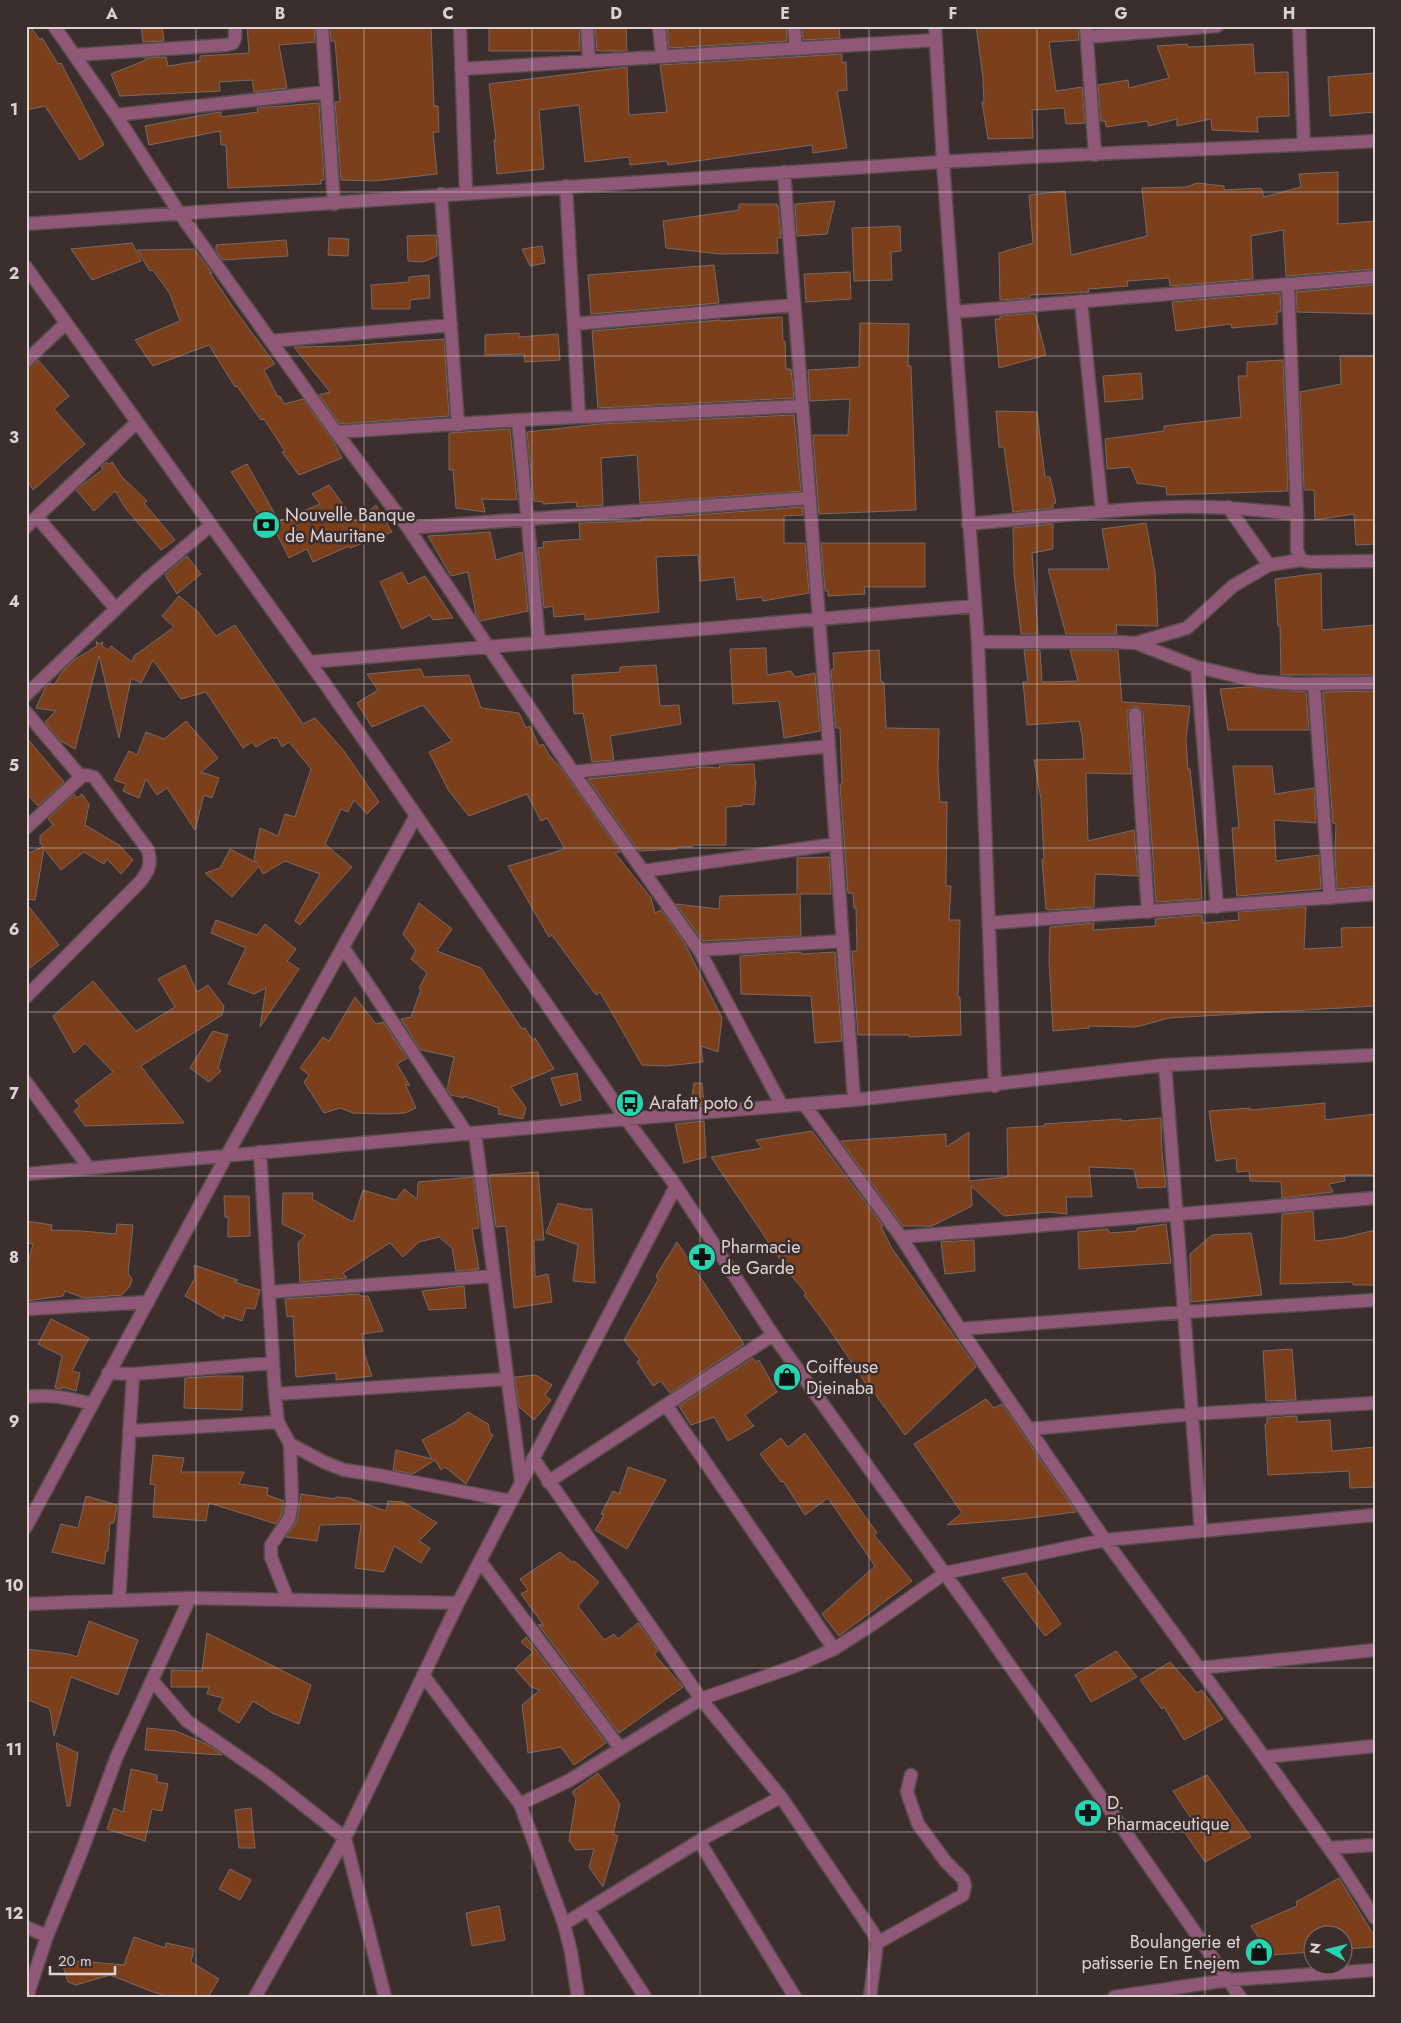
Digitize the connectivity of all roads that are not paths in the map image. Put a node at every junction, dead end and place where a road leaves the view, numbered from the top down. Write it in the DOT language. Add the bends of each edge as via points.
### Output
graph roads {
  1 [pos="54,26"];
  2 [pos="235,26"];
  3 [pos="322,26"];
  4 [pos="460,26"];
  5 [pos="587,26"];
  6 [pos="660,26"];
  7 [pos="794,26"];
  8 [pos="935,26"];
  9 [pos="1217,26"];
  10 [pos="1299,26"];
  11 [pos="1086,32"];
  12 [pos="936,40"];
  13 [pos="796,50"];
  14 [pos="75,54"];
  15 [pos="662,57"];
  16 [pos="589,62"];
  17 [pos="461,69"];
  18 [pos="326,92"];
  19 [pos="116,115"];
  20 [pos="1375,141"];
  21 [pos="1304,145"];
  22 [pos="1095,155"];
  23 [pos="943,162"];
  24 [pos="784,172"];
  25 [pos="566,186"];
  26 [pos="466,192"];
  27 [pos="441,194"];
  28 [pos="334,204"];
  29 [pos="180,214"];
  30 [pos="26,224"];
  31 [pos="26,267"];
  32 [pos="1375,277"];
  33 [pos="1288,284"];
  34 [pos="1081,301"];
  35 [pos="794,306"];
  36 [pos="954,312"];
  37 [pos="66,323"];
  38 [pos="574,324"];
  39 [pos="451,325"];
  40 [pos="271,341"];
  41 [pos="26,361"];
  42 [pos="802,406"];
  43 [pos="579,417"];
  44 [pos="518,420"];
  45 [pos="137,422"];
  46 [pos="458,425"];
  47 [pos="336,432"];
  48 [pos="810,498"];
  49 [pos="1228,507"];
  50 [pos="1102,511"];
  51 [pos="1298,514"];
  52 [pos="37,516"];
  53 [pos="526,519"];
  54 [pos="968,524"];
  55 [pos="211,525"];
  56 [pos="26,527"];
  57 [pos="408,528"];
  58 [pos="1301,560"];
  59 [pos="1375,561"];
  60 [pos="1270,565"];
  61 [pos="974,606"];
  62 [pos="116,608"];
  63 [pos="819,618"];
  64 [pos="539,642"];
  65 [pos="978,642"];
  66 [pos="1136,643"];
  67 [pos="487,647"];
  68 [pos="309,662"];
  69 [pos="1198,667"];
  70 [pos="1375,683"];
  71 [pos="1314,684"];
  72 [pos="26,695"];
  73 [pos="26,712"];
  74 [pos="1135,714"];
  75 [pos="829,746"];
  76 [pos="572,772"];
  77 [pos="81,777"];
  78 [pos="416,816"];
  79 [pos="26,828"];
  80 [pos="836,844"];
  81 [pos="642,871"];
  82 [pos="1375,894"];
  83 [pos="1330,898"];
  84 [pos="1217,907"];
  85 [pos="1148,912"];
  86 [pos="990,923"];
  87 [pos="843,941"];
  88 [pos="343,947"];
  89 [pos="699,950"];
  90 [pos="26,997"];
  91 [pos="1375,1055"];
  92 [pos="1164,1065"];
  93 [pos="26,1082"];
  94 [pos="995,1086"];
  95 [pos="854,1100"];
  96 [pos="804,1104"];
  97 [pos="782,1106"];
  98 [pos="626,1119"];
  99 [pos="471,1133"];
  100 [pos="260,1152"];
  101 [pos="227,1155"];
  102 [pos="89,1168"];
  103 [pos="26,1174"];
  104 [pos="676,1186"];
  105 [pos="1375,1198"];
  106 [pos="1177,1214"];
  107 [pos="901,1236"];
  108 [pos="493,1276"];
  109 [pos="269,1292"];
  110 [pos="1375,1300"];
  111 [pos="148,1302"];
  112 [pos="26,1309"];
  113 [pos="1185,1312"];
  114 [pos="960,1330"];
  115 [pos="773,1335"];
  116 [pos="273,1363"];
  117 [pos="108,1374"];
  118 [pos="133,1374"];
  119 [pos="507,1379"];
  120 [pos="275,1394"];
  121 [pos="26,1397"];
  122 [pos="1375,1403"];
  123 [pos="92,1404"];
  124 [pos="666,1405"];
  125 [pos="1192,1414"];
  126 [pos="278,1422"];
  127 [pos="1030,1429"];
  128 [pos="130,1432"];
  129 [pos="290,1444"];
  130 [pos="533,1458"];
  131 [pos="521,1481"];
  132 [pos="548,1482"];
  133 [pos="511,1501"];
  134 [pos="1375,1515"];
  135 [pos="26,1526"];
  136 [pos="1201,1531"];
  137 [pos="1105,1540"];
  138 [pos="480,1561"];
  139 [pos="944,1573"];
  140 [pos="190,1598"];
  141 [pos="119,1600"];
  142 [pos="288,1600"];
  143 [pos="458,1603"];
  144 [pos="26,1604"];
  145 [pos="834,1649"];
  146 [pos="1375,1650"];
  147 [pos="1200,1668"];
  148 [pos="423,1675"];
  149 [pos="152,1680"];
  150 [pos="701,1699"];
  151 [pos="1375,1746"];
  152 [pos="620,1748"];
  153 [pos="1264,1757"];
  154 [pos="911,1775"];
  155 [pos="781,1797"];
  156 [pos="520,1804"];
  157 [pos="345,1838"];
  158 [pos="700,1841"];
  159 [pos="1375,1845"];
  160 [pos="1329,1848"];
  161 [pos="588,1909"];
  162 [pos="1375,1918"];
  163 [pos="564,1924"];
  164 [pos="26,1926"];
  165 [pos="47,1936"];
  166 [pos="877,1943"];
  167 [pos="1375,1970"];
  168 [pos="1228,1980"];
  169 [pos="27,1997"];
  170 [pos="255,1997"];
  171 [pos="385,1997"];
  172 [pos="578,1997"];
  173 [pos="645,1997"];
  174 [pos="795,1997"];
  175 [pos="870,1997"];
  176 [pos="1114,1997"];
  177 [pos="1240,1997"];
  1 -- 14 [label="street"];
  2 -- 14 [label="street" via="235,38 226,45"];
  3 -- 18 [label="street"];
  4 -- 17 [label="street"];
  5 -- 16 [label="street"];
  6 -- 15 [label="street"];
  7 -- 13 [label="street"];
  8 -- 12 [label="street"];
  9 -- 11 [label="street"];
  10 -- 21 [label="street"];
  11 -- 22 [label="street"];
  12 -- 13 [label="street"];
  12 -- 23 [label="street"];
  13 -- 15 [label="street"];
  14 -- 19 [label="street"];
  15 -- 16 [label="street"];
  16 -- 17 [label="street"];
  17 -- 26 [label="street"];
  18 -- 19 [label="street"];
  18 -- 28 [label="street"];
  19 -- 29 [label="street"];
  20 -- 21 [label="street"];
  21 -- 22 [label="street"];
  22 -- 23 [label="street"];
  23 -- 24 [label="street"];
  23 -- 36 [label="street"];
  24 -- 25 [label="street"];
  24 -- 35 [label="street"];
  25 -- 26 [label="street"];
  25 -- 38 [label="street"];
  26 -- 27 [label="street"];
  27 -- 28 [label="street"];
  27 -- 39 [label="street"];
  28 -- 29 [label="street"];
  29 -- 30 [label="street"];
  29 -- 40 [label="street"];
  31 -- 37 [label="street"];
  32 -- 33 [label="street"];
  33 -- 34 [label="street"];
  33 -- 51 [label="street"];
  34 -- 36 [label="street"];
  34 -- 50 [label="street"];
  35 -- 38 [label="street"];
  35 -- 42 [label="street"];
  36 -- 54 [label="street"];
  37 -- 41 [label="street"];
  37 -- 45 [label="street"];
  38 -- 43 [label="street"];
  39 -- 40 [label="street"];
  39 -- 46 [label="street"];
  40 -- 47 [label="street"];
  42 -- 43 [label="street"];
  42 -- 48 [label="street"];
  43 -- 44 [label="street"];
  44 -- 46 [label="street"];
  44 -- 53 [label="street"];
  45 -- 52 [label="street"];
  45 -- 55 [label="street"];
  46 -- 47 [label="street"];
  47 -- 57 [label="street"];
  48 -- 53 [label="street"];
  48 -- 63 [label="street"];
  49 -- 50 [label="street"];
  49 -- 51 [label="street"];
  49 -- 60 [label="street"];
  50 -- 54 [label="street"];
  51 -- 58 [label="street" via="1297,550"];
  52 -- 56 [label="street"];
  52 -- 62 [label="street"];
  53 -- 57 [label="street"];
  53 -- 64 [label="street"];
  54 -- 61 [label="street"];
  55 -- 62 [label="street"];
  55 -- 68 [label="street"];
  57 -- 67 [label="street"];
  58 -- 59 [label="street"];
  58 -- 60 [label="street"];
  60 -- 66 [label="street" via="1233,586 1187,628"];
  61 -- 63 [label="street"];
  61 -- 65 [label="street"];
  62 -- 72 [label="street"];
  63 -- 64 [label="street"];
  63 -- 75 [label="street"];
  64 -- 67 [label="street"];
  65 -- 66 [label="street"];
  65 -- 86 [label="street"];
  66 -- 69 [label="street"];
  67 -- 68 [label="street"];
  67 -- 76 [label="street"];
  68 -- 78 [label="street"];
  69 -- 71 [label="street" via="1257,681"];
  69 -- 84 [label="street"];
  70 -- 71 [label="street"];
  71 -- 83 [label="street"];
  73 -- 77 [label="street"];
  74 -- 85 [label="street"];
  75 -- 76 [label="street"];
  75 -- 80 [label="street"];
  76 -- 81 [label="street"];
  77 -- 79 [label="street"];
  77 -- 90 [label="street" via="94,777 148,850 149,867 139,883"];
  78 -- 88 [label="street"];
  78 -- 98 [label="street"];
  80 -- 81 [label="street"];
  80 -- 87 [label="street"];
  81 -- 89 [label="street"];
  82 -- 83 [label="street"];
  83 -- 84 [label="street"];
  84 -- 85 [label="street"];
  85 -- 86 [label="street"];
  86 -- 94 [label="street"];
  87 -- 89 [label="street"];
  87 -- 95 [label="street"];
  88 -- 99 [label="street"];
  88 -- 101 [label="street"];
  89 -- 97 [label="street"];
  91 -- 92 [label="street"];
  92 -- 94 [label="street"];
  92 -- 106 [label="street"];
  93 -- 102 [label="street"];
  94 -- 95 [label="street"];
  95 -- 96 [label="street"];
  96 -- 97 [label="street"];
  96 -- 107 [label="street"];
  97 -- 98 [label="street"];
  98 -- 99 [label="street"];
  98 -- 104 [label="street"];
  99 -- 100 [label="street"];
  99 -- 108 [label="street"];
  100 -- 101 [label="street"];
  100 -- 109 [label="street"];
  101 -- 102 [label="street"];
  101 -- 111 [label="street"];
  102 -- 103 [label="street"];
  104 -- 115 [label="street"];
  104 -- 130 [label="street"];
  105 -- 106 [label="street"];
  106 -- 107 [label="street"];
  106 -- 113 [label="street"];
  107 -- 114 [label="street"];
  108 -- 109 [label="street"];
  108 -- 119 [label="street"];
  109 -- 116 [label="street"];
  110 -- 113 [label="street"];
  111 -- 112 [label="street"];
  111 -- 117 [label="street"];
  113 -- 114 [label="street"];
  113 -- 125 [label="street"];
  114 -- 127 [label="street"];
  115 -- 124 [label="street"];
  115 -- 139 [label="street"];
  116 -- 118 [label="street"];
  116 -- 120 [label="street"];
  117 -- 118 [label="street"];
  117 -- 123 [label="street"];
  118 -- 128 [label="street"];
  119 -- 120 [label="street"];
  119 -- 131 [label="street"];
  120 -- 126 [label="street"];
  121 -- 123 [label="street" via="55,1396"];
  122 -- 125 [label="street"];
  123 -- 135 [label="street"];
  124 -- 132 [label="street"];
  124 -- 145 [label="street"];
  125 -- 127 [label="street"];
  125 -- 136 [label="street"];
  126 -- 128 [label="street"];
  126 -- 129 [label="street"];
  127 -- 137 [label="street"];
  128 -- 141 [label="street"];
  129 -- 133 [label="street" via="344,1470"];
  129 -- 142 [label="street" via="292,1502 289,1519 271,1545 271,1557"];
  130 -- 131 [label="street"];
  130 -- 132 [label="street"];
  131 -- 133 [label="street"];
  132 -- 150 [label="street"];
  133 -- 138 [label="street"];
  134 -- 136 [label="street"];
  136 -- 137 [label="street"];
  137 -- 139 [label="street"];
  137 -- 147 [label="street"];
  138 -- 143 [label="street"];
  138 -- 152 [label="street"];
  139 -- 145 [label="street"];
  139 -- 168 [label="street"];
  140 -- 141 [label="street"];
  140 -- 142 [label="street"];
  140 -- 149 [label="street"];
  141 -- 144 [label="street"];
  142 -- 143 [label="street"];
  143 -- 148 [label="street"];
  145 -- 150 [label="street"];
  146 -- 147 [label="street"];
  147 -- 153 [label="street"];
  148 -- 156 [label="street"];
  148 -- 157 [label="street"];
  149 -- 157 [label="street" via="187,1721 268,1777"];
  149 -- 165 [label="street" via="117,1756 82,1853"];
  150 -- 152 [label="street"];
  150 -- 155 [label="street"];
  151 -- 153 [label="street"];
  152 -- 156 [label="street" via="570,1780"];
  153 -- 160 [label="street"];
  154 -- 166 [label="street" via="907,1792 918,1824 963,1879 965,1886 963,1895"];
  155 -- 158 [label="street"];
  155 -- 166 [label="street"];
  156 -- 163 [label="street"];
  157 -- 170 [label="street"];
  157 -- 171 [label="street"];
  158 -- 161 [label="street"];
  158 -- 174 [label="street"];
  159 -- 160 [label="street"];
  160 -- 162 [label="street"];
  161 -- 163 [label="street"];
  161 -- 173 [label="street"];
  163 -- 172 [label="street"];
  164 -- 165 [label="street"];
  165 -- 169 [label="street"];
  166 -- 175 [label="street"];
  167 -- 168 [label="street"];
  168 -- 176 [label="street"];
  168 -- 177 [label="street"];
}
